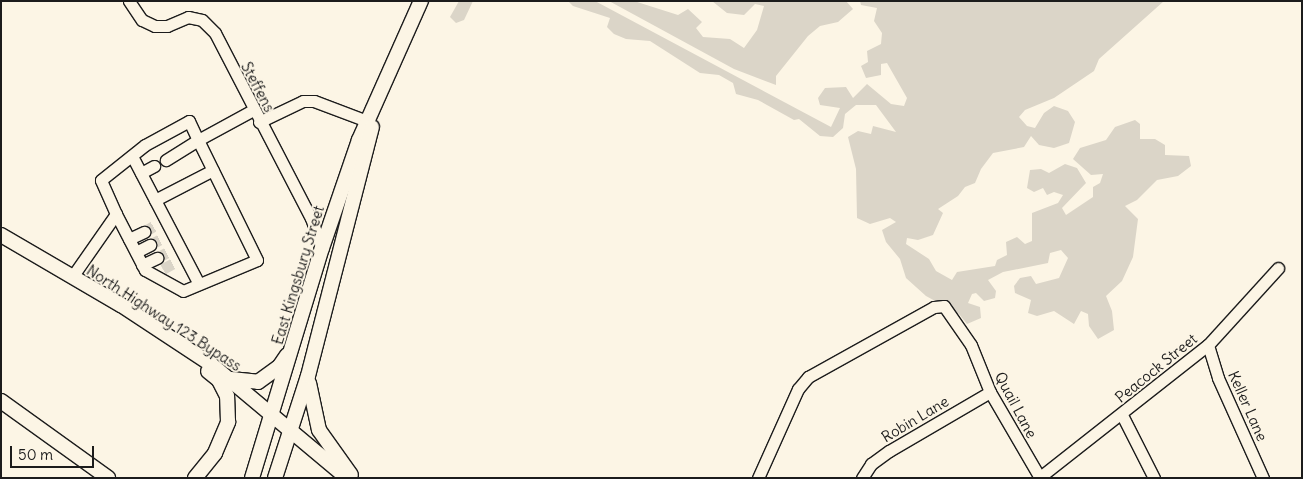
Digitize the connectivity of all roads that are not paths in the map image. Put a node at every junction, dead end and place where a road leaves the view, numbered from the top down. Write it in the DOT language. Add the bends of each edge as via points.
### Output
graph roads {
  1 [pos="129,1"];
  2 [pos="421,1"];
  3 [pos="382,84"];
  4 [pos="253,110"];
  5 [pos="367,121"];
  6 [pos="260,122"];
  7 [pos="198,140"];
  8 [pos="132,156"];
  9 [pos="166,160"];
  10 [pos="154,166"];
  11 [pos="213,170"];
  12 [pos="141,173"];
  13 [pos="155,200"];
  14 [pos="116,214"];
  15 [pos="166,220"];
  16 [pos="154,226"];
  17 [pos="144,232"];
  18 [pos="173,234"];
  19 [pos="1,235"];
  20 [pos="129,239"];
  21 [pos="162,239"];
  22 [pos="150,246"];
  23 [pos="179,246"];
  24 [pos="322,248"];
  25 [pos="136,252"];
  26 [pos="168,252"];
  27 [pos="157,258"];
  28 [pos="185,258"];
  29 [pos="174,263"];
  30 [pos="142,265"];
  31 [pos="1278,268"];
  32 [pos="163,269"];
  33 [pos="152,275"];
  34 [pos="72,277"];
  35 [pos="199,284"];
  36 [pos="162,332"];
  37 [pos="293,344"];
  38 [pos="1208,345"];
  39 [pos="308,376"];
  40 [pos="231,379"];
  41 [pos="990,392"];
  42 [pos="1,401"];
  43 [pos="271,415"];
  44 [pos="1122,415"];
  45 [pos="291,432"];
  46 [pos="1036,477"];
  47 [pos="108,478"];
  48 [pos="195,478"];
  49 [pos="252,478"];
  50 [pos="276,478"];
  51 [pos="347,478"];
  52 [pos="353,478"];
  53 [pos="758,478"];
  54 [pos="862,478"];
  55 [pos="1154,478"];
  56 [pos="1264,478"];
  1 -- 4 [label="street, Steffens" via="142,20 155,26 167,26 188,17 202,20 215,33"];
  2 -- 3 [label="main road, East Kingsbury Street"];
  3 -- 5 [label="main road, East Kingsbury Street"];
  3 -- 39 [label="main road, East Kingsbury Street"];
  4 -- 6 [label="street, Steffens"];
  4 -- 7 [label="street"];
  5 -- 6 [label="street" via="314,101 303,101"];
  5 -- 24 [label="main road, East Kingsbury Street"];
  6 -- 24 [label="street, Steffens" via="311,218"];
  7 -- 8 [label="street" via="189,121"];
  7 -- 9 [label="street"];
  7 -- 11 [label="street"];
  8 -- 12 [label="street"];
  8 -- 14 [label="street" via="101,180"];
  10 -- 12 [label="street"];
  11 -- 13 [label="street"];
  11 -- 35 [label="street" via="257,260"];
  12 -- 13 [label="street"];
  13 -- 15 [label="street"];
  14 -- 20 [label="street"];
  14 -- 34 [label="street"];
  15 -- 16 [label="street"];
  15 -- 18 [label="street"];
  17 -- 20 [label="street"];
  18 -- 21 [label="street"];
  18 -- 23 [label="street"];
  19 -- 34 [label="main road, North Highway 123 Bypass"];
  20 -- 25 [label="street"];
  22 -- 25 [label="street"];
  23 -- 26 [label="street"];
  23 -- 28 [label="street"];
  24 -- 37 [label="main road, East Kingsbury Street"];
  25 -- 30 [label="street"];
  27 -- 30 [label="street"];
  28 -- 29 [label="street"];
  28 -- 35 [label="street"];
  30 -- 33 [label="street"];
  31 -- 38 [label="street, Peacock Street"];
  32 -- 33 [label="street"];
  33 -- 35 [label="street" via="182,291"];
  34 -- 36 [label="main road, North Highway 123 Bypass"];
  36 -- 40 [label="main road, North Highway 123 Bypass"];
  36 -- 48 [label="main road" via="219,380 227,396 229,411 224,438"];
  37 -- 40 [label="main road" via="269,377 258,382"];
  37 -- 43 [label="main road, East Kingsbury Street"];
  38 -- 44 [label="street, Peacock Street"];
  38 -- 56 [label="street, Keller Lane" via="1218,378"];
  39 -- 45 [label="main road, East Kingsbury Street"];
  39 -- 52 [label="main road" via="310,403 318,430"];
  40 -- 43 [label="main road, North Highway 123 Bypass"];
  41 -- 46 [label="street, Quail Lane"];
  41 -- 53 [label="street, Quail Lane" via="970,345 944,306 934,307 808,377 798,389"];
  41 -- 54 [label="street, Robin Lane" via="889,451 871,464"];
  42 -- 47 [label="main road"];
  43 -- 45 [label="main road, North Highway 123 Bypass"];
  43 -- 49 [label="main road, East Kingsbury Street"];
  44 -- 46 [label="street, Peacock Street"];
  44 -- 55 [label="street"];
  45 -- 50 [label="main road, East Kingsbury Street"];
  45 -- 51 [label="main road, North Highway 123 Bypass"];
}
